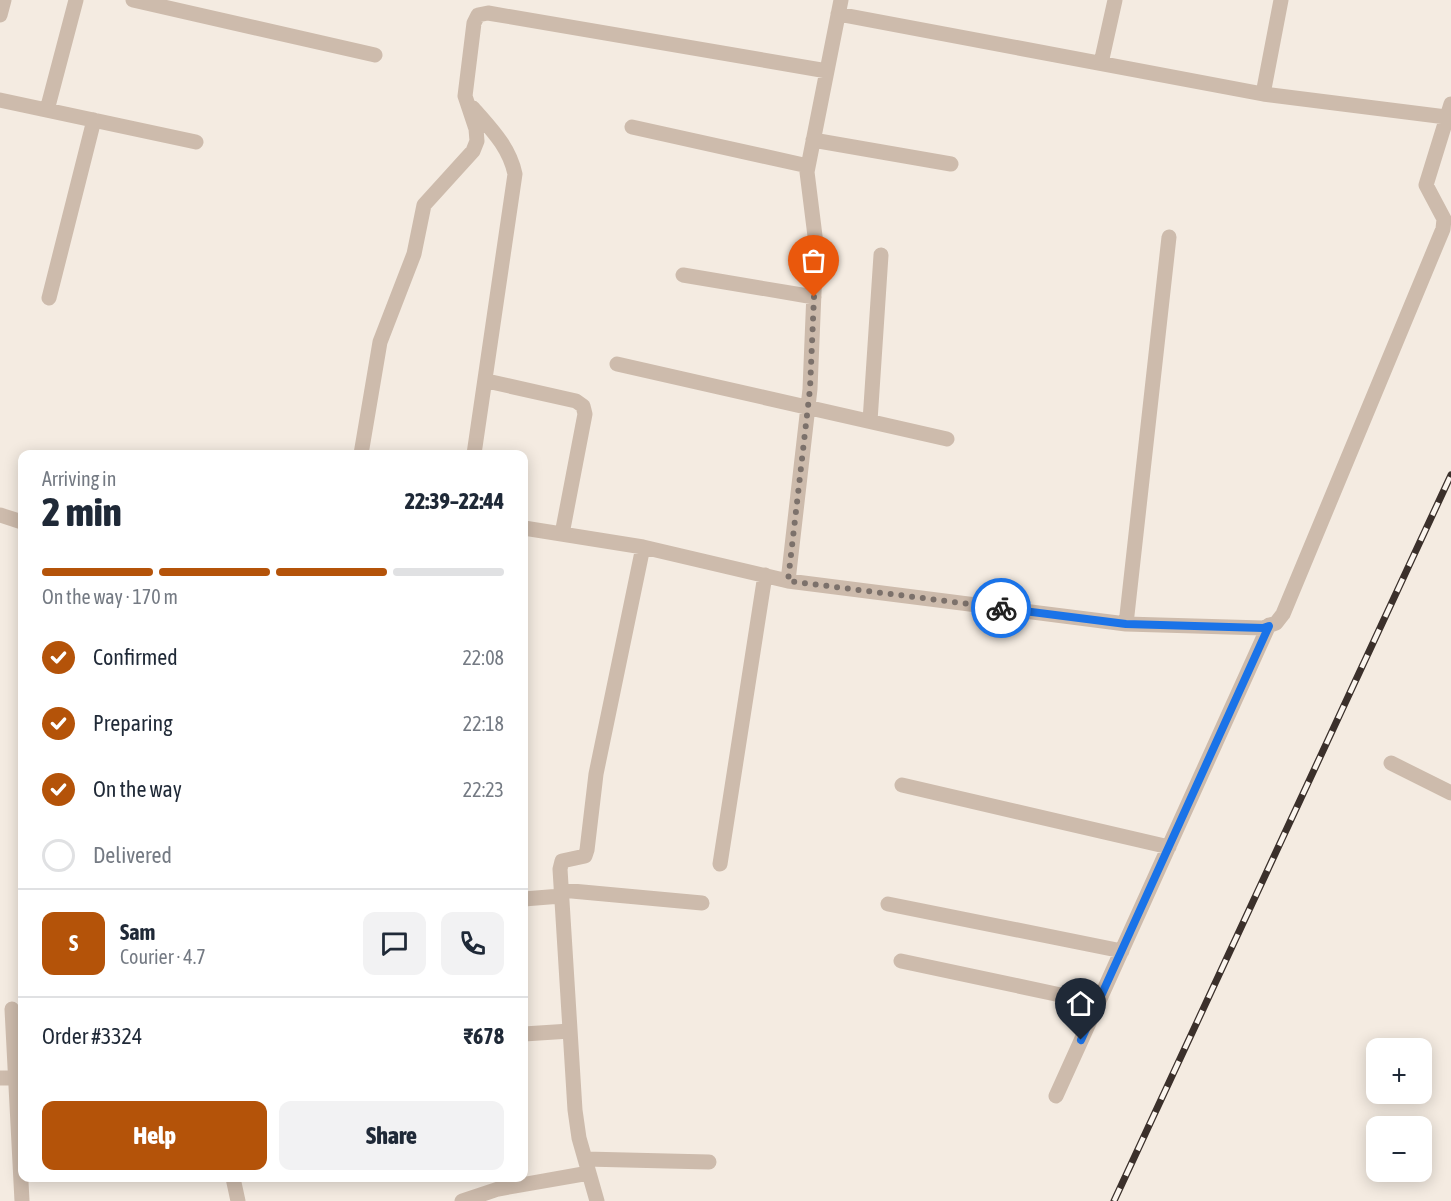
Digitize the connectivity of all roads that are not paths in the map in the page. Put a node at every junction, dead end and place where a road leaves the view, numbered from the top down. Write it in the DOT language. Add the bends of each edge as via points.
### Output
graph roads {
  1 [pos="4,0"];
  2 [pos="76,0"];
  3 [pos="133,0"];
  4 [pos="1115,0"];
  5 [pos="1281,0"];
  6 [pos="840,7"];
  7 [pos="0,15"];
  8 [pos="375,55"];
  9 [pos="1101,63"];
  10 [pos="827,71"];
  11 [pos="1263,94"];
  12 [pos="0,99"];
  13 [pos="467,101"];
  14 [pos="47,110"];
  15 [pos="1449,111"];
  16 [pos="94,120"];
  17 [pos="632,127"];
  18 [pos="813,140"];
  19 [pos="196,142"];
  20 [pos="951,164"];
  21 [pos="808,166"];
  22 [pos="1169,237"];
  23 [pos="881,255"];
  24 [pos="683,275"];
  25 [pos="814,297"];
  26 [pos="49,298"];
  27 [pos="617,364"];
  28 [pos="487,381"];
  29 [pos="808,407"];
  30 [pos="870,421"];
  31 [pos="947,439"];
  32 [pos="362,450"];
  33 [pos="475,450"];
  34 [pos="0,515"];
  35 [pos="18,521"];
  36 [pos="528,529"];
  37 [pos="562,534"];
  38 [pos="643,547"];
  39 [pos="765,575"];
  40 [pos="788,581"];
  41 [pos="1126,624"];
  42 [pos="1269,626"];
  43 [pos="1391,764"];
  44 [pos="902,785"];
  45 [pos="1451,793"];
  46 [pos="1169,847"];
  47 [pos="720,864"];
  48 [pos="561,893"];
  49 [pos="528,898"];
  50 [pos="702,903"];
  51 [pos="888,904"];
  52 [pos="1122,951"];
  53 [pos="901,961"];
  54 [pos="1098,1003"];
  55 [pos="12,1009"];
  56 [pos="570,1031"];
  57 [pos="528,1034"];
  58 [pos="8,1078"];
  59 [pos="1056,1096"];
  60 [pos="709,1162"];
  61 [pos="18,1166"];
  62 [pos="587,1166"];
  63 [pos="528,1181"];
  64 [pos="20,1182"];
  65 [pos="234,1182"];
  66 [pos="525,1182"];
  67 [pos="22,1201"];
  68 [pos="238,1201"];
  69 [pos="462,1201"];
  70 [pos="597,1201"];
  1 -- 7 [label="street"];
  2 -- 14 [label="street"];
  3 -- 8 [label="street"];
  4 -- 9 [label="street"];
  5 -- 11 [label="street"];
  6 -- 9 [label="street"];
  6 -- 10 [label="street"];
  9 -- 11 [label="street"];
  10 -- 13 [label="street" via="488,13 478,15 474,23"];
  10 -- 18 [label="street"];
  11 -- 15 [label="street"];
  12 -- 14 [label="street"];
  13 -- 28 [label="street" via="505,146 514,174"];
  13 -- 32 [label="street" via="477,141 473,151 424,205 414,254 380,342"];
  14 -- 16 [label="street"];
  15 -- 42 [label="street" via="1426,185 1444,219 1443,229 1283,614"];
  16 -- 19 [label="street"];
  16 -- 26 [label="street"];
  17 -- 21 [label="street"];
  18 -- 20 [label="street"];
  18 -- 21 [label="street"];
  21 -- 25 [label="street" via="816,244"];
  22 -- 41 [label="street"];
  23 -- 30 [label="street"];
  24 -- 25 [label="street"];
  25 -- 29 [label="street"];
  27 -- 29 [label="street"];
  28 -- 33 [label="street"];
  28 -- 37 [label="street" via="576,401 583,406 585,414"];
  29 -- 30 [label="street"];
  29 -- 40 [label="street"];
  30 -- 31 [label="street"];
  34 -- 35 [label="street"];
  36 -- 37 [label="street"];
  37 -- 38 [label="street"];
  38 -- 39 [label="street"];
  38 -- 48 [label="street" via="596,774 588,850 585,856 562,861"];
  39 -- 40 [label="street"];
  39 -- 47 [label="street"];
  40 -- 41 [label="street"];
  41 -- 42 [label="street"];
  42 -- 46 [label="street"];
  43 -- 45 [label="street"];
  44 -- 46 [label="street"];
  46 -- 52 [label="street"];
  48 -- 49 [label="street"];
  48 -- 50 [label="street"];
  48 -- 56 [label="street"];
  51 -- 52 [label="street"];
  52 -- 54 [label="street"];
  53 -- 54 [label="street"];
  54 -- 59 [label="street"];
  55 -- 58 [label="street"];
  56 -- 57 [label="street"];
  56 -- 62 [label="street" via="575,1110"];
  58 -- 61 [label="street"];
  60 -- 62 [label="street"];
  62 -- 63 [label="street"];
  62 -- 70 [label="street"];
  64 -- 67 [label="street"];
  65 -- 68 [label="street"];
  66 -- 69 [label="street"];
}
